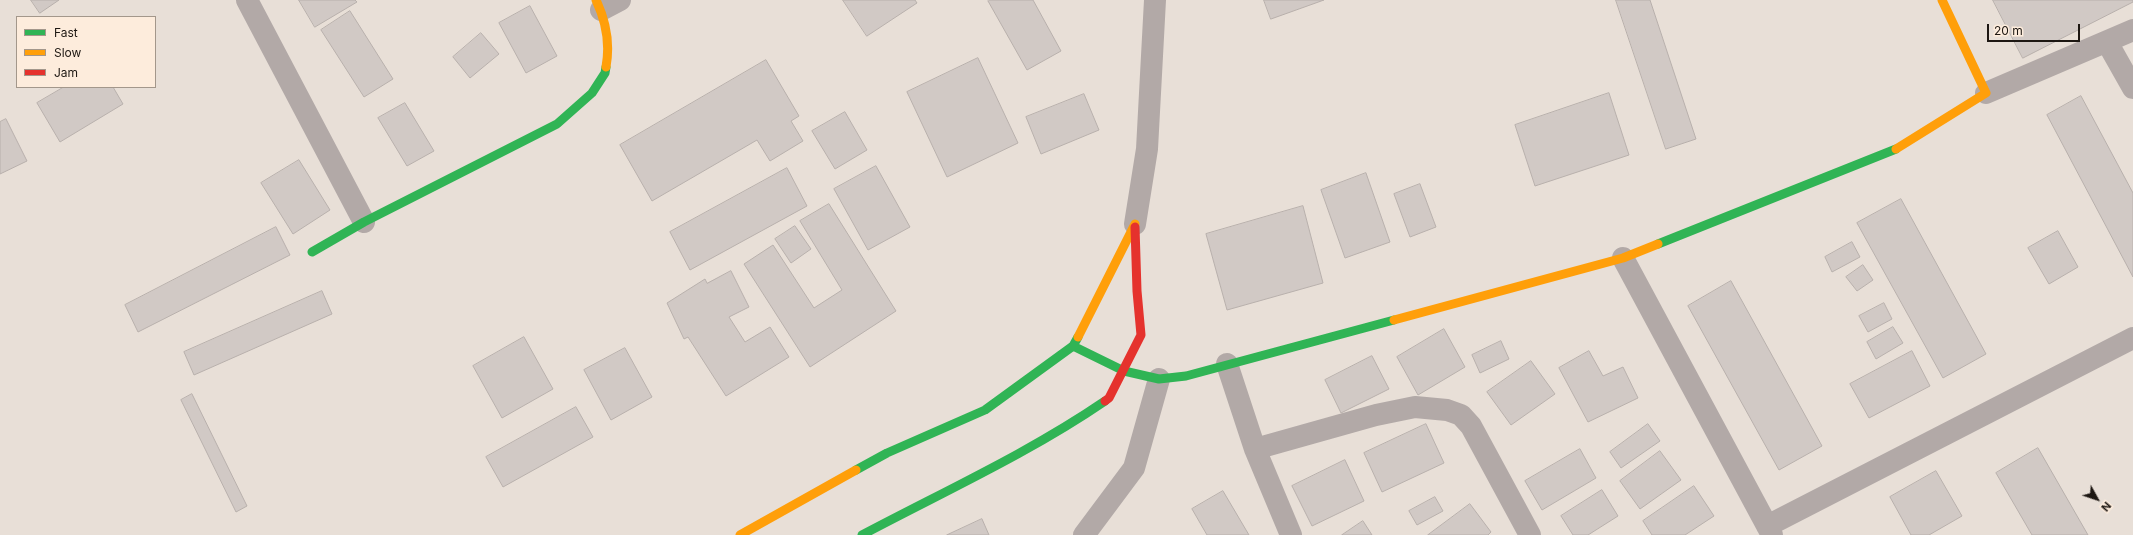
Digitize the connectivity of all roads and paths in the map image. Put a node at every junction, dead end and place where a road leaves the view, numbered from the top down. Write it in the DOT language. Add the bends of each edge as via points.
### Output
graph roads {
  1 [pos="248,0"];
  2 [pos="1155,0"];
  3 [pos="1942,0"];
  4 [pos="606,3"];
  5 [pos="2133,30"];
  6 [pos="2107,42"];
  7 [pos="2133,88"];
  8 [pos="1986,93"];
  9 [pos="364,222"];
  10 [pos="1135,224"];
  11 [pos="312,252"];
  12 [pos="1623,258"];
  13 [pos="2133,338"];
  14 [pos="1074,346"];
  15 [pos="1227,364"];
  16 [pos="1124,371"];
  17 [pos="1159,380"];
  18 [pos="1255,449"];
  19 [pos="1769,530"];
  20 [pos="740,535"];
  21 [pos="862,535"];
  22 [pos="1084,535"];
  23 [pos="1291,535"];
  24 [pos="1530,535"];
  1 -- 9 [label="street"];
  2 -- 10 [label="street" via="1147,149"];
  3 -- 8 [label="street"];
  4 -- 9 [label="street" via="609,49 605,73 592,93 557,124"];
  5 -- 6 [label="street"];
  6 -- 7 [label="street"];
  6 -- 8 [label="street"];
  8 -- 12 [label="street" via="1902,146"];
  9 -- 11 [label="street"];
  10 -- 14 [label="street"];
  10 -- 16 [label="street" via="1141,335"];
  12 -- 15 [label="street"];
  12 -- 19 [label="street"];
  13 -- 19 [label="street"];
  14 -- 16 [label="street"];
  14 -- 20 [label="street" via="985,410 887,453"];
  15 -- 17 [label="street" via="1186,376"];
  15 -- 18 [label="street"];
  16 -- 17 [label="street"];
  16 -- 21 [label="street" via="1109,398 1083,416"];
  17 -- 22 [label="street" via="1134,468"];
  18 -- 23 [label="street"];
  18 -- 24 [label="street" via="1376,415 1415,407 1447,410 1461,415 1471,426"];
}
